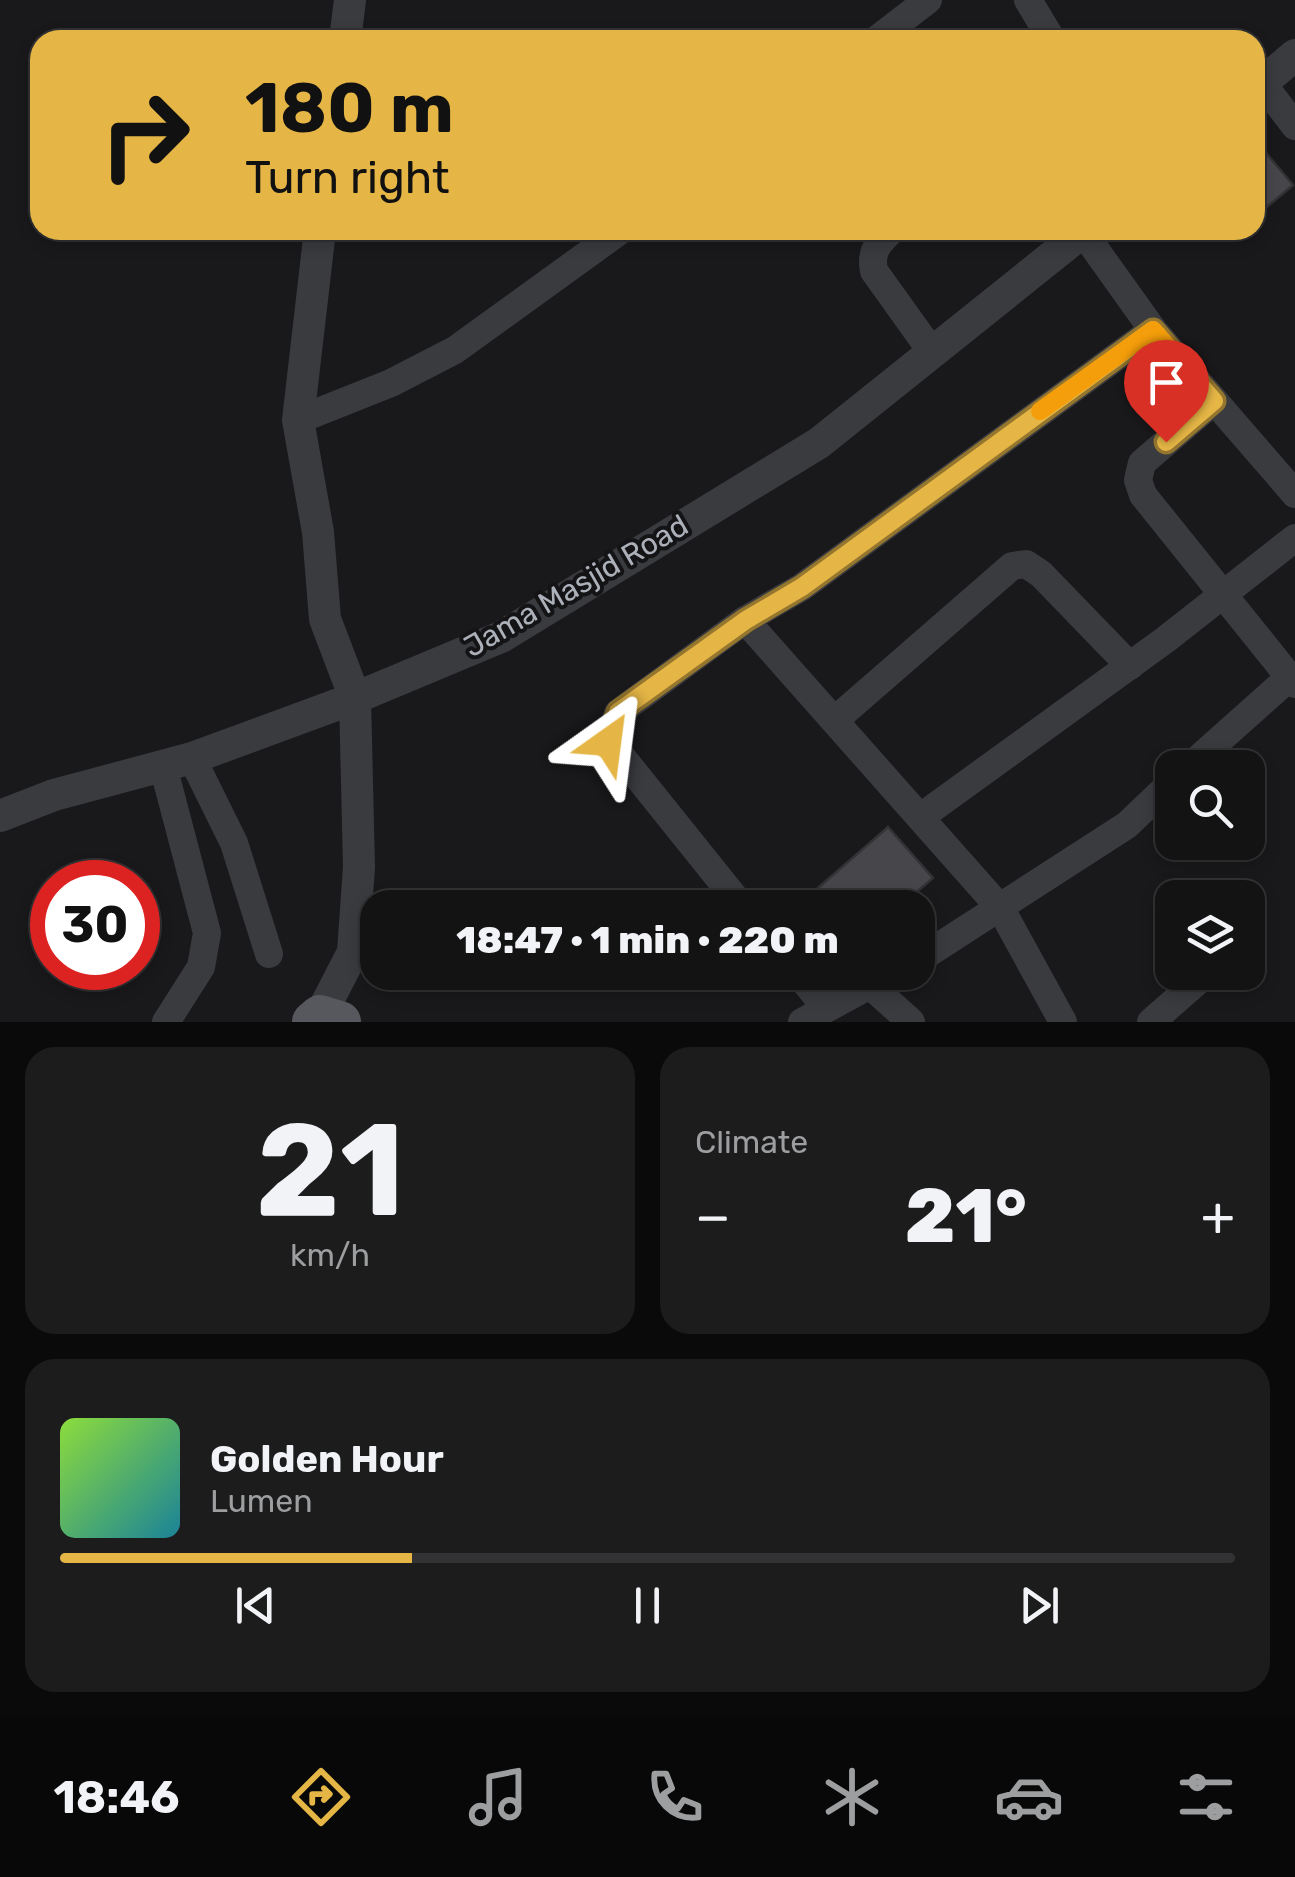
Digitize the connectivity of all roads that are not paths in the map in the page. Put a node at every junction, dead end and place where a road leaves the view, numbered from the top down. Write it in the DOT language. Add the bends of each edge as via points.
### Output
graph roads {
  1 [pos="350,0"];
  2 [pos="928,0"];
  3 [pos="1028,0"];
  4 [pos="346,30"];
  5 [pos="889,30"];
  6 [pos="1046,30"];
  7 [pos="1295,55"];
  8 [pos="1265,80"];
  9 [pos="1265,94"];
  10 [pos="1295,126"];
  11 [pos="319,240"];
  12 [pos="607,240"];
  13 [pos="881,240"];
  14 [pos="1073,240"];
  15 [pos="1090,240"];
  16 [pos="1153,330"];
  17 [pos="932,352"];
  18 [pos="1214,401"];
  19 [pos="298,420"];
  20 [pos="1295,494"];
  21 [pos="1295,538"];
  22 [pos="1225,595"];
  23 [pos="746,620"];
  24 [pos="1130,666"];
  25 [pos="1292,680"];
  26 [pos="355,698"];
  27 [pos="835,720"];
  28 [pos="1209,750"];
  29 [pos="177,762"];
  30 [pos="1155,798"];
  31 [pos="0,816"];
  32 [pos="922,816"];
  33 [pos="728,890"];
  34 [pos="1000,910"];
  35 [pos="935,950"];
  36 [pos="269,954"];
  37 [pos="804,990"];
  38 [pos="861,990"];
  39 [pos="889,990"];
  40 [pos="1188,990"];
  41 [pos="814,1015"];
  42 [pos="324,1020"];
  43 [pos="166,1022"];
  44 [pos="911,1022"];
  45 [pos="1064,1022"];
  46 [pos="1152,1022"];
  1 -- 4 [label="street"];
  2 -- 5 [label="street"];
  3 -- 6 [label="street"];
  7 -- 8 [label="street"];
  9 -- 10 [label="street"];
  11 -- 19 [label="street"];
  12 -- 19 [label="street" via="455,350"];
  13 -- 17 [label="street" via="874,270"];
  14 -- 17 [label="street, Jama Masjid Road"];
  15 -- 16 [label="street"];
  16 -- 18 [label="street"];
  16 -- 23 [label="street" via="802,587"];
  17 -- 26 [label="street, Jama Masjid Road" via="819,443 501,637"];
  18 -- 20 [label="street"];
  18 -- 22 [label="street" via="1142,462 1138,480"];
  19 -- 26 [label="street" via="318,532 324,619"];
  21 -- 22 [label="street"];
  22 -- 24 [label="street"];
  22 -- 25 [label="street"];
  23 -- 27 [label="street"];
  23 -- 33 [label="street" via="618,712 608,742"];
  24 -- 27 [label="street" via="1041,574 1026,564 1012,566"];
  24 -- 32 [label="street"];
  25 -- 28 [label="street"];
  26 -- 29 [label="street, Jama Masjid Road"];
  26 -- 42 [label="street" via="353,952"];
  27 -- 32 [label="street"];
  29 -- 31 [label="street, Jama Masjid Road"];
  29 -- 36 [label="street" via="234,843"];
  29 -- 43 [label="street" via="206,932 201,967"];
  30 -- 34 [label="street" via="1127,825"];
  32 -- 34 [label="street"];
  34 -- 35 [label="street"];
  34 -- 45 [label="street"];
  37 -- 41 [label="street"];
  38 -- 41 [label="street"];
  39 -- 44 [label="street"];
  40 -- 46 [label="street"];
}
